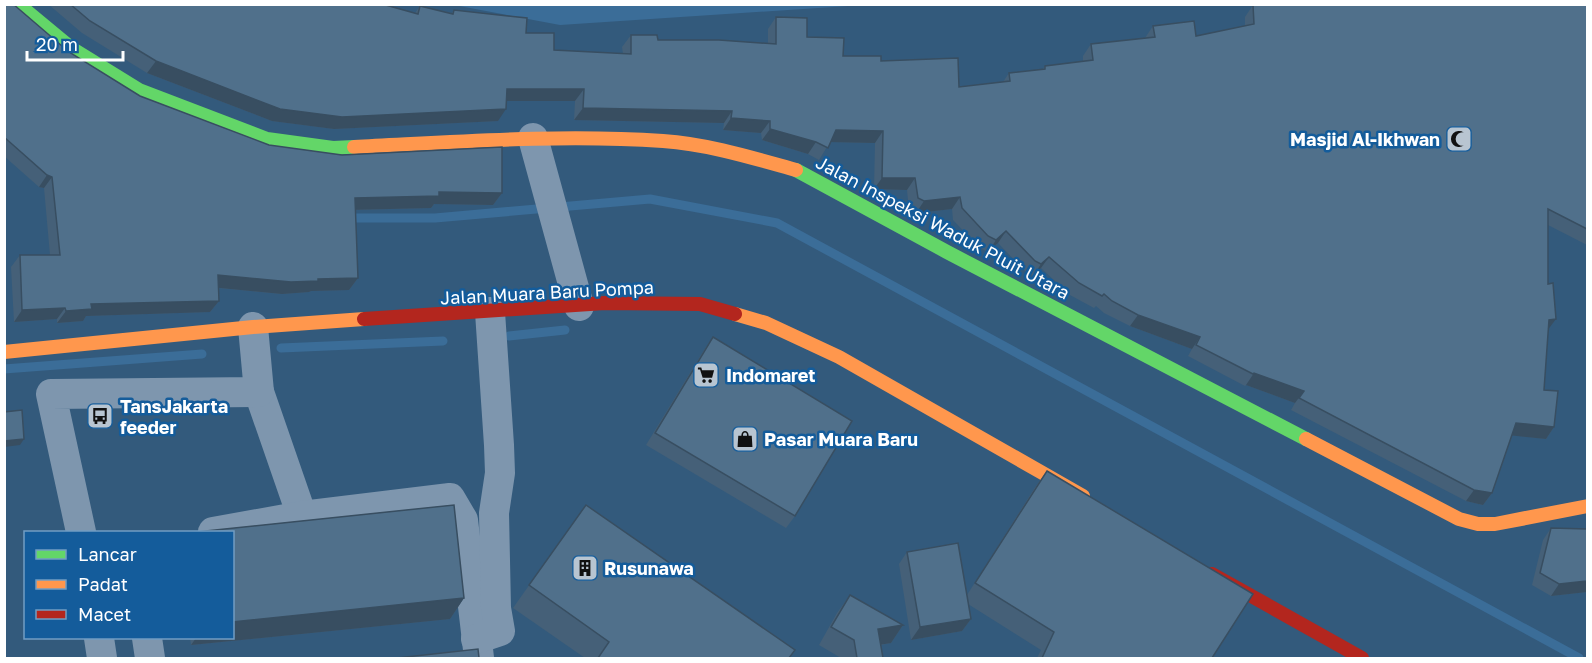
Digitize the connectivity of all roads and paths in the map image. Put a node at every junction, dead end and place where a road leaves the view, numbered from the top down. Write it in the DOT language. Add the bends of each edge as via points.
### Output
graph roads {
  1 [pos="18,4"];
  2 [pos="533,138"];
  3 [pos="579,306"];
  4 [pos="490,312"];
  5 [pos="255,337"];
  6 [pos="4,352"];
  7 [pos="260,392"];
  8 [pos="1094,502"];
  9 [pos="1587,506"];
  10 [pos="302,516"];
  11 [pos="81,531"];
  12 [pos="219,531"];
  13 [pos="1202,568"];
  14 [pos="99,639"];
  15 [pos="147,639"];
  16 [pos="478,649"];
  17 [pos="102,658"];
  18 [pos="150,658"];
  19 [pos="1362,658"];
  1 -- 2 [label="street, Jalan Inspeksi Waduk Pluit Utara" via="71,48 140,90 267,139 333,148"];
  2 -- 3 [label="street"];
  2 -- 9 [label="street, Jalan Inspeksi Waduk Pluit Utara" via="665,141 741,154 803,172 948,252 1460,519 1496,524"];
  3 -- 4 [label="street, Jalan Muara Baru Pompa"];
  3 -- 8 [label="street, Jalan Muara Baru Pompa" via="700,304 766,323 839,357"];
  4 -- 5 [label="street, Jalan Muara Baru Pompa"];
  4 -- 16 [label="street" via="500,473 494,513 500,631"];
  5 -- 6 [label="street, Jalan Muara Baru Pompa"];
  5 -- 7 [label="street"];
  7 -- 10 [label="street"];
  7 -- 11 [label="street" via="51,394"];
  10 -- 12 [label="street"];
  10 -- 16 [label="street" via="450,498 463,520"];
  13 -- 19 [label="street"];
  14 -- 17 [label="street"];
  15 -- 18 [label="street"];
}
